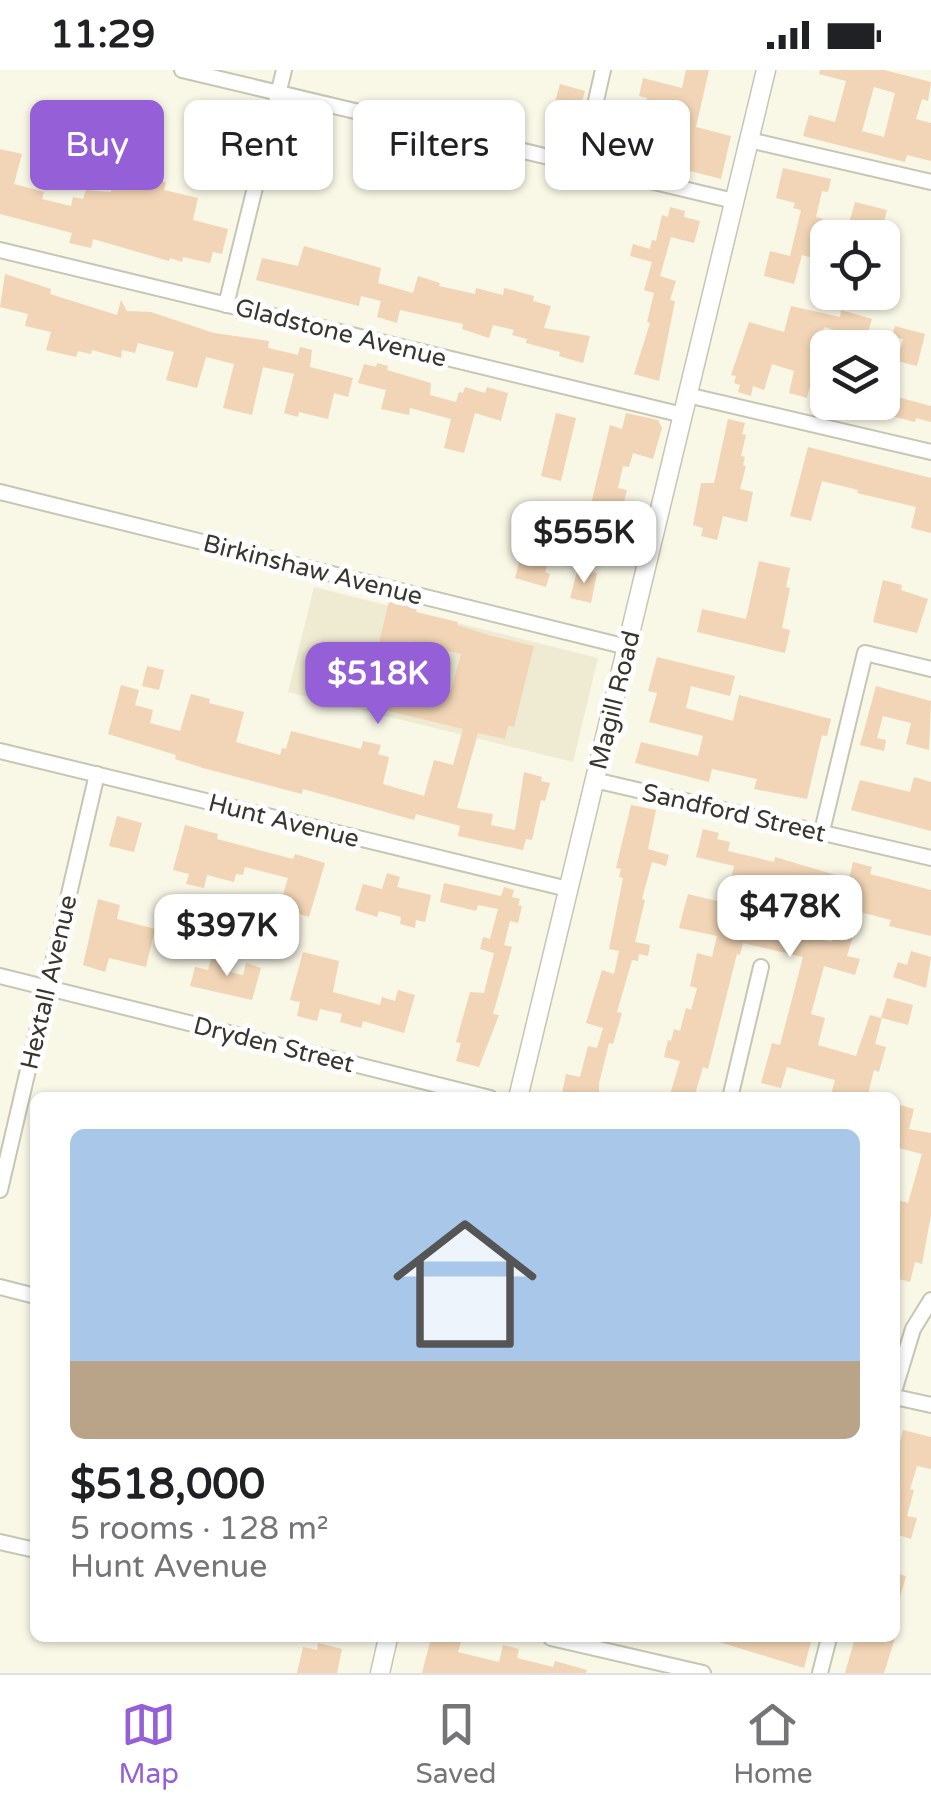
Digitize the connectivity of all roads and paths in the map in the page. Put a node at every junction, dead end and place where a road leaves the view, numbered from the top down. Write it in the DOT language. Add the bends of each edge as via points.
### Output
graph roads {
  1 [pos="182,70"];
  2 [pos="284,70"];
  3 [pos="604,70"];
  4 [pos="766,70"];
  5 [pos="278,93"];
  6 [pos="597,100"];
  7 [pos="749,140"];
  8 [pos="545,157"];
  9 [pos="931,182"];
  10 [pos="686,190"];
  11 [pos="734,201"];
  12 [pos="0,250"];
  13 [pos="226,305"];
  14 [pos="688,395"];
  15 [pos="683,415"];
  16 [pos="931,452"];
  17 [pos="0,492"];
  18 [pos="627,646"];
  19 [pos="931,669"];
  20 [pos="0,751"];
  21 [pos="97,774"];
  22 [pos="594,780"];
  23 [pos="822,832"];
  24 [pos="931,858"];
  25 [pos="568,890"];
  26 [pos="762,967"];
  27 [pos="0,976"];
  28 [pos="47,988"];
  29 [pos="466,1092"];
  30 [pos="519,1092"];
  31 [pos="731,1092"];
  32 [pos="0,1190"];
  33 [pos="0,1287"];
  34 [pos="30,1295"];
  35 [pos="931,1300"];
  36 [pos="900,1372"];
  37 [pos="900,1399"];
  38 [pos="931,1405"];
  39 [pos="0,1542"];
  40 [pos="30,1549"];
  41 [pos="387,1642"];
  42 [pos="568,1642"];
  43 [pos="828,1642"];
  44 [pos="380,1673"];
  45 [pos="702,1673"];
  46 [pos="820,1673"];
  1 -- 5 [label="street"];
  2 -- 5 [label="street"];
  3 -- 6 [label="street"];
  4 -- 7 [label="main road, Magill Road"];
  5 -- 8 [label="street"];
  5 -- 13 [label="street"];
  7 -- 9 [label="street"];
  7 -- 11 [label="main road, Magill Road"];
  10 -- 11 [label="street"];
  11 -- 14 [label="main road, Magill Road"];
  12 -- 13 [label="street, Gladstone Avenue"];
  13 -- 15 [label="street, Gladstone Avenue"];
  14 -- 15 [label="main road, Magill Road"];
  14 -- 16 [label="street"];
  15 -- 18 [label="main road, Magill Road"];
  17 -- 18 [label="street, Birkinshaw Avenue"];
  18 -- 22 [label="main road, Magill Road"];
  19 -- 23 [label="street" via="865,653"];
  20 -- 21 [label="street, Hunt Avenue"];
  21 -- 25 [label="street, Hunt Avenue"];
  21 -- 28 [label="street, Hextall Avenue"];
  22 -- 23 [label="street, Sandford Street"];
  22 -- 25 [label="main road, Magill Road"];
  23 -- 24 [label="street, Sandford Street"];
  25 -- 30 [label="main road, Magill Road"];
  26 -- 31 [label="street"];
  27 -- 28 [label="street, Dryden Street"];
  28 -- 29 [label="street, Dryden Street"];
  28 -- 32 [label="street, Hextall Avenue"];
  33 -- 34 [label="street"];
  35 -- 36 [label="street"];
  37 -- 38 [label="street"];
  39 -- 40 [label="street"];
  41 -- 44 [label="main road"];
  42 -- 45 [label="street"];
  43 -- 46 [label="street"];
}
